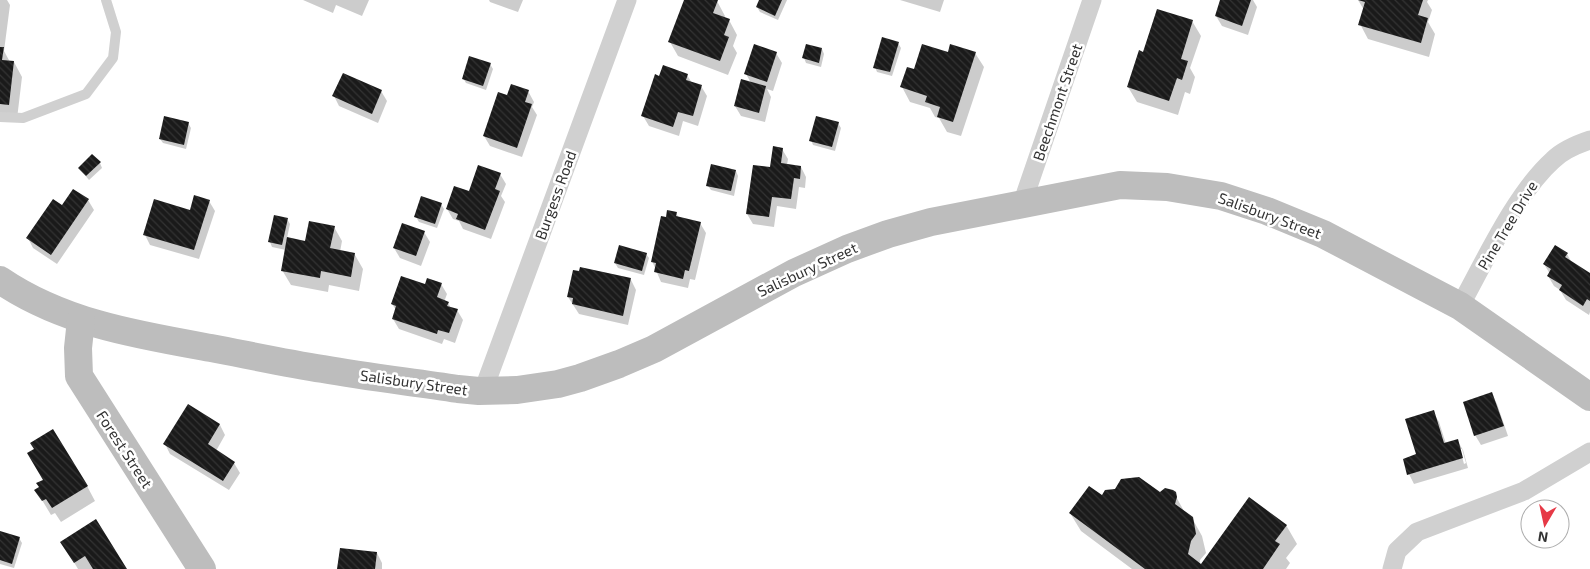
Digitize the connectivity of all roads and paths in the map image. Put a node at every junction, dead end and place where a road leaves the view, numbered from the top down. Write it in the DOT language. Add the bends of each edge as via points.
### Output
graph roads {
  1 [pos="106,0"];
  2 [pos="627,0"];
  3 [pos="1092,0"];
  4 [pos="0,118"];
  5 [pos="1590,140"];
  6 [pos="1022,204"];
  7 [pos="0,280"];
  8 [pos="1460,306"];
  9 [pos="81,320"];
  10 [pos="483,391"];
  11 [pos="1590,397"];
  12 [pos="1590,452"];
  13 [pos="202,569"];
  14 [pos="1392,569"];
  1 -- 4 [label="lane" via="116,32 113,58 86,94 24,118"];
  2 -- 10 [label="street, Burgess Road"];
  3 -- 6 [label="street, Beechmont Street"];
  5 -- 8 [label="street, Pine Tree Drive" via="1554,158 1534,180"];
  6 -- 8 [label="main road, Salisbury Street" via="1120,185 1167,187 1221,196 1323,234"];
  6 -- 10 [label="main road, Salisbury Street" via="908,227 847,249 794,272 654,348 602,371 536,388"];
  7 -- 9 [label="main road, Salisbury Street" via="34,300"];
  8 -- 11 [label="main road, Salisbury Street"];
  9 -- 10 [label="main road, Salisbury Street" via="157,338 323,369"];
  9 -- 13 [label="main road, Forest Street" via="79,376"];
  12 -- 14 [label="street" via="1524,491 1417,532 1397,551"];
}
